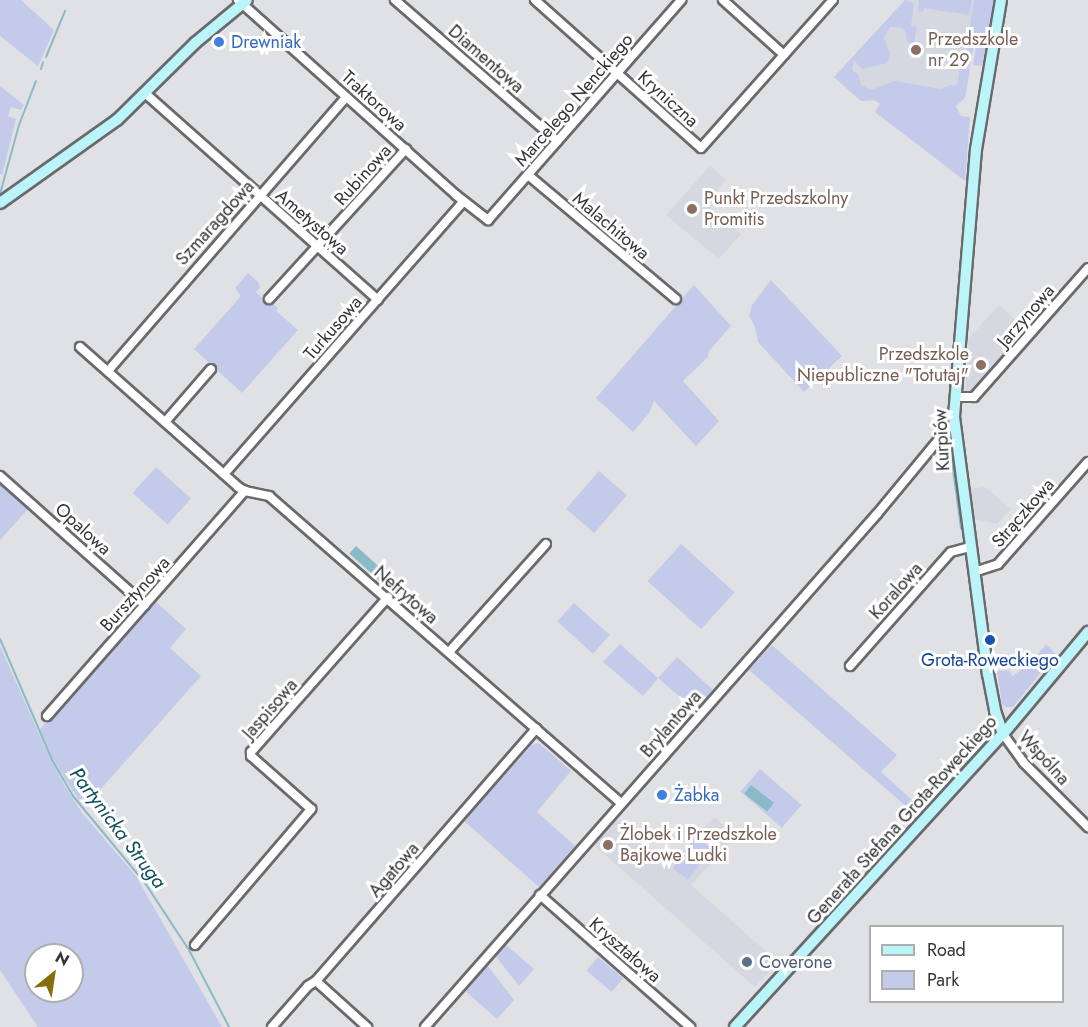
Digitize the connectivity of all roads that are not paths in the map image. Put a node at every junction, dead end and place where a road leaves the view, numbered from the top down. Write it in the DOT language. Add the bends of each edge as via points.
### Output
graph roads {
  1 [pos="395,0"];
  2 [pos="535,0"];
  3 [pos="681,0"];
  4 [pos="723,0"];
  5 [pos="833,0"];
  6 [pos="1001,0"];
  7 [pos="242,1"];
  8 [pos="784,55"];
  9 [pos="617,72"];
  10 [pos="146,94"];
  11 [pos="346,97"];
  12 [pos="557,141"];
  13 [pos="406,149"];
  14 [pos="528,175"];
  15 [pos="259,196"];
  16 [pos="464,201"];
  17 [pos="0,203"];
  18 [pos="488,220"];
  19 [pos="318,248"];
  20 [pos="1088,268"];
  21 [pos="676,299"];
  22 [pos="268,300"];
  23 [pos="378,300"];
  24 [pos="80,347"];
  25 [pos="211,369"];
  26 [pos="108,371"];
  27 [pos="956,397"];
  28 [pos="165,422"];
  29 [pos="955,426"];
  30 [pos="938,440"];
  31 [pos="956,442"];
  32 [pos="1088,462"];
  33 [pos="224,474"];
  34 [pos="0,476"];
  35 [pos="244,491"];
  36 [pos="546,544"];
  37 [pos="970,547"];
  38 [pos="974,572"];
  39 [pos="388,597"];
  40 [pos="145,605"];
  41 [pos="1088,632"];
  42 [pos="448,652"];
  43 [pos="850,666"];
  44 [pos="46,716"];
  45 [pos="536,729"];
  46 [pos="1003,734"];
  47 [pos="621,803"];
  48 [pos="1088,827"];
  49 [pos="540,896"];
  50 [pos="195,945"];
  51 [pos="316,981"];
  52 [pos="272,1027"];
  53 [pos="367,1027"];
  54 [pos="425,1027"];
  55 [pos="690,1027"];
  56 [pos="735,1027"];
  1 -- 12 [label="street, Diamentowa"];
  2 -- 9 [label="street, Kryniczna"];
  3 -- 9 [label="street, Marcelego Nenckiego"];
  4 -- 8 [label="street"];
  5 -- 8 [label="street"];
  6 -- 27 [label="street, Kurpiów" via="976,148"];
  7 -- 10 [label="street"];
  7 -- 11 [label="street, Traktorowa"];
  8 -- 9 [label="street, Kryniczna" via="701,148"];
  9 -- 12 [label="street, Marcelego Nenckiego"];
  10 -- 15 [label="street, Ametystowa"];
  10 -- 17 [label="street" via="96,137"];
  11 -- 13 [label="street, Traktorowa"];
  11 -- 15 [label="street, Szmaragdowa"];
  12 -- 14 [label="street, Marcelego Nenckiego"];
  13 -- 16 [label="street, Traktorowa"];
  13 -- 19 [label="street, Rubinowa"];
  14 -- 18 [label="street, Marcelego Nenckiego"];
  14 -- 21 [label="street, Malachitowa"];
  15 -- 19 [label="street, Ametystowa"];
  15 -- 26 [label="street, Szmaragdowa"];
  16 -- 18 [label="street, Traktorowa"];
  16 -- 23 [label="street, Turkusowa"];
  19 -- 22 [label="street, Rubinowa"];
  19 -- 23 [label="street, Ametystowa"];
  20 -- 27 [label="street, Jarzynowa" via="974,398"];
  23 -- 33 [label="street, Turkusowa"];
  24 -- 26 [label="street, Nefrytowa"];
  25 -- 28 [label="street"];
  26 -- 28 [label="street, Nefrytowa"];
  27 -- 29 [label="street, Kurpiów"];
  28 -- 33 [label="street, Nefrytowa"];
  29 -- 30 [label="street, Brylantowa"];
  29 -- 31 [label="street, Kurpiów"];
  30 -- 31 [label="street"];
  30 -- 47 [label="street, Brylantowa"];
  31 -- 37 [label="street, Kurpiów"];
  32 -- 38 [label="street, Strączkowa" via="998,564"];
  33 -- 35 [label="street, Nefrytowa"];
  34 -- 40 [label="street, Opalowa"];
  35 -- 39 [label="street, Nefrytowa" via="269,496"];
  35 -- 40 [label="street, Bursztynowa"];
  36 -- 42 [label="street"];
  37 -- 38 [label="street, Kurpiów"];
  37 -- 43 [label="street, Koralowa" via="951,552"];
  38 -- 46 [label="street, Kurpiów" via="988,674"];
  39 -- 42 [label="street, Nefrytowa"];
  39 -- 50 [label="street, Jaspisowa" via="251,752 311,809"];
  40 -- 44 [label="street, Bursztynowa"];
  41 -- 46 [label="street, Generała Stefana Grota-Roweckiego"];
  42 -- 45 [label="street, Nefrytowa"];
  45 -- 47 [label="street, Nefrytowa"];
  45 -- 51 [label="street, Agatowa"];
  46 -- 48 [label="street, Wspólna" via="1024,763"];
  46 -- 56 [label="street, Generała Stefana Grota-Roweckiego"];
  47 -- 49 [label="street, Brylantowa"];
  49 -- 54 [label="street, Brylantowa"];
  49 -- 55 [label="street, Kryształowa"];
  51 -- 52 [label="street, Agatowa"];
  51 -- 53 [label="street"];
}
